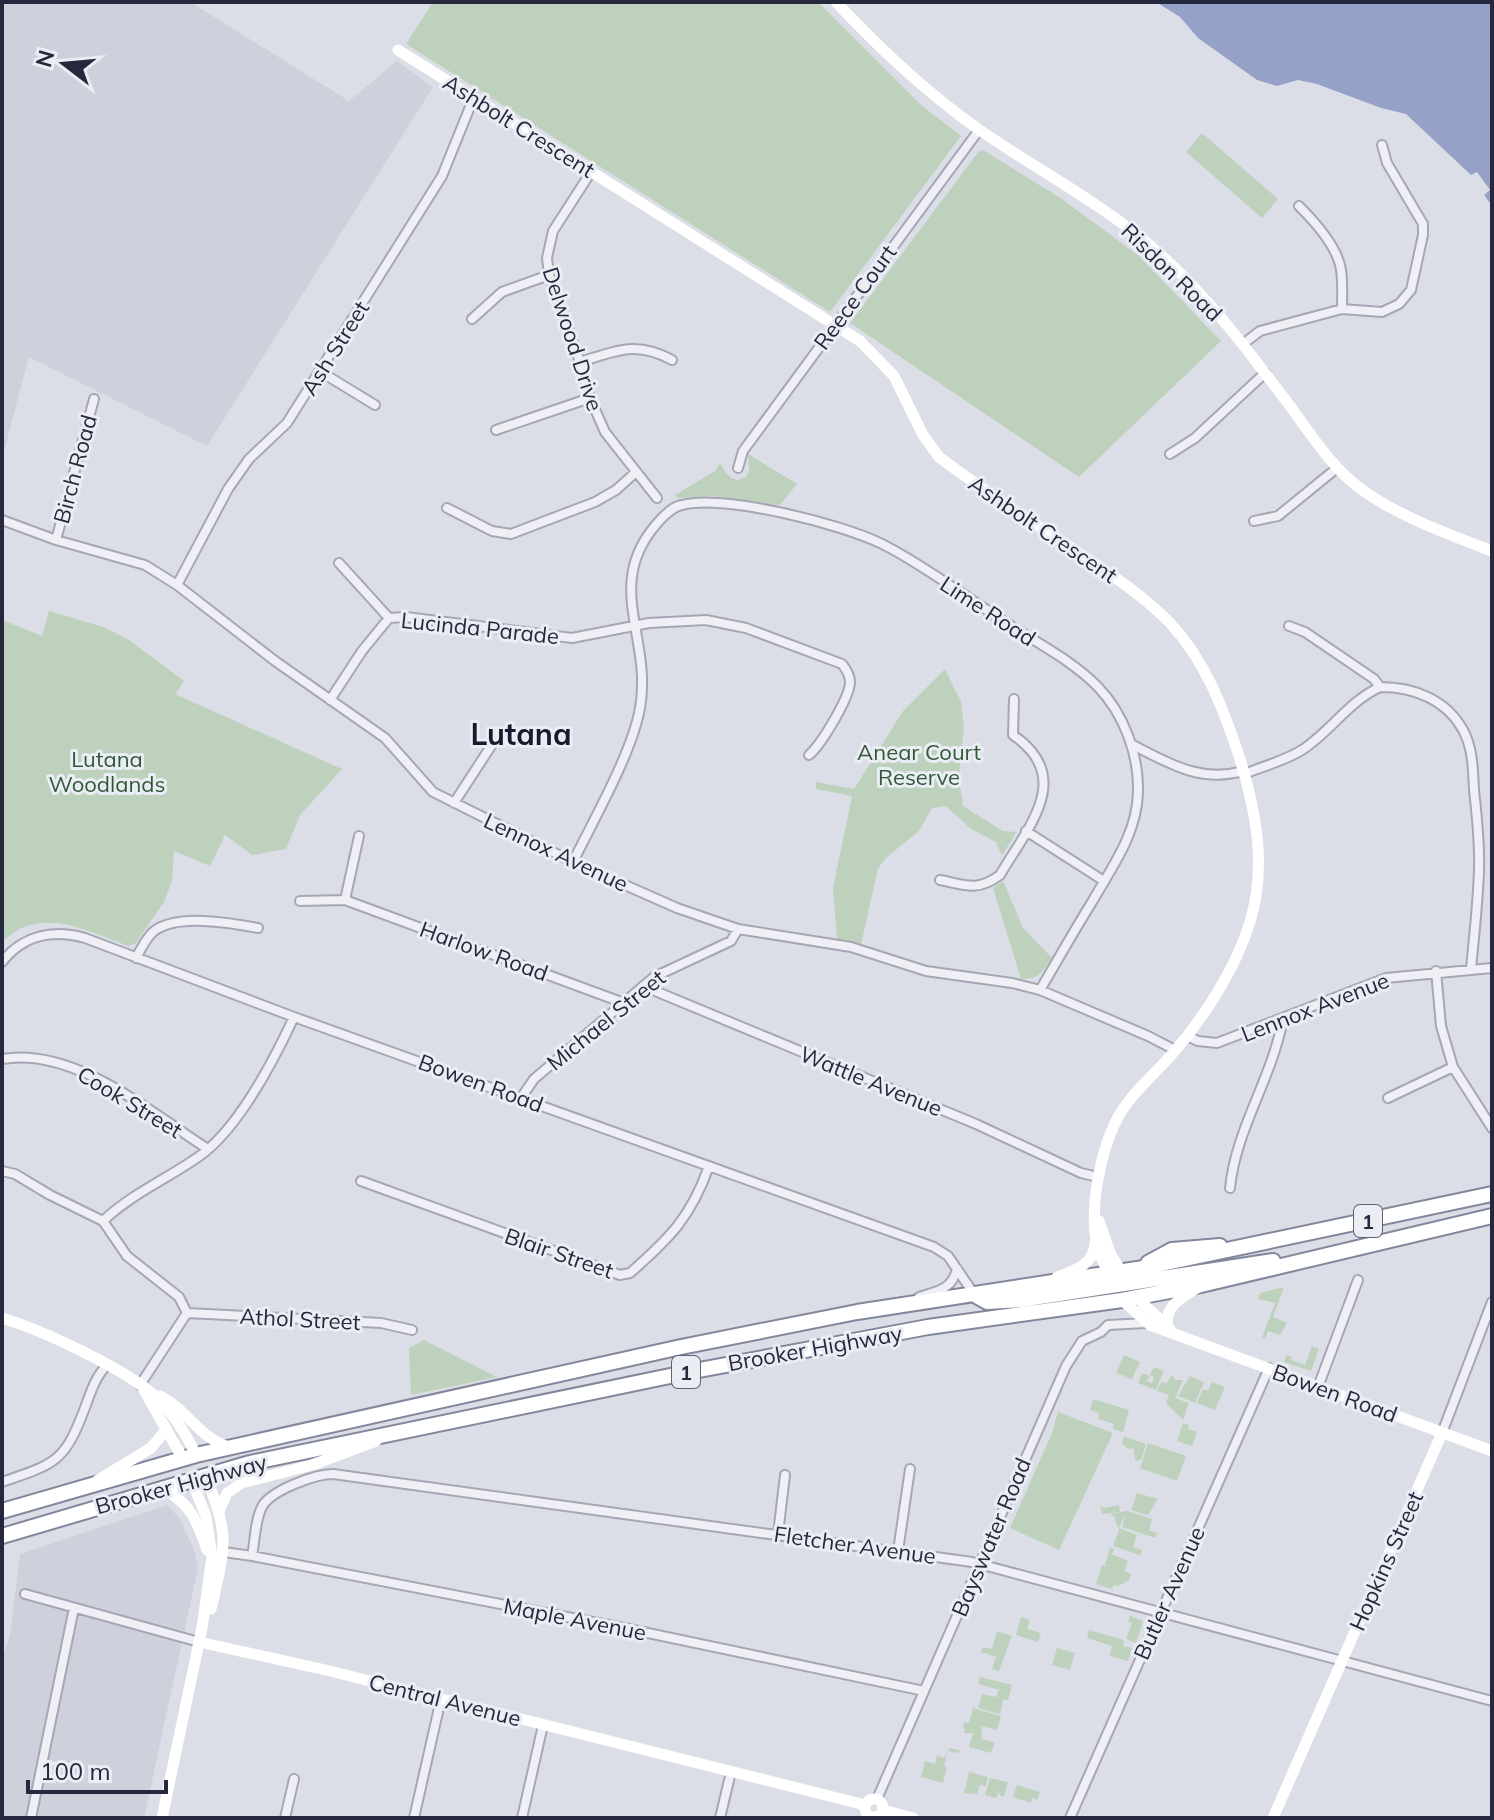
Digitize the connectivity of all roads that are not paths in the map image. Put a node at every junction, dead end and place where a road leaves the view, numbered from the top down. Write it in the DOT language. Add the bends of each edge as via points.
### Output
graph roads {
  1 [pos="836,2"];
  2 [pos="398,50"];
  3 [pos="474,97"];
  4 [pos="979,130"];
  5 [pos="1382,145"];
  6 [pos="591,172"];
  7 [pos="1299,206"];
  8 [pos="549,275"];
  9 [pos="1342,309"];
  10 [pos="472,319"];
  11 [pos="835,325"];
  12 [pos="1243,344"];
  13 [pos="672,360"];
  14 [pos="580,362"];
  15 [pos="321,372"];
  16 [pos="1265,373"];
  17 [pos="590,398"];
  18 [pos="94,399"];
  19 [pos="375,405"];
  20 [pos="496,430"];
  21 [pos="1170,454"];
  22 [pos="738,468"];
  23 [pos="1337,468"];
  24 [pos="636,472"];
  25 [pos="657,498"];
  26 [pos="447,508"];
  27 [pos="2,520"];
  28 [pos="1254,521"];
  29 [pos="56,540"];
  30 [pos="1492,551"];
  31 [pos="339,563"];
  32 [pos="177,585"];
  33 [pos="389,618"];
  34 [pos="635,626"];
  35 [pos="1289,626"];
  36 [pos="1380,687"];
  37 [pos="1014,699"];
  38 [pos="330,700"];
  39 [pos="493,743"];
  40 [pos="1133,745"];
  41 [pos="809,755"];
  42 [pos="1244,772"];
  43 [pos="454,803"];
  44 [pos="1026,831"];
  45 [pos="359,836"];
  46 [pos="573,862"];
  47 [pos="940,880"];
  48 [pos="1104,881"];
  49 [pos="345,900"];
  50 [pos="300,901"];
  51 [pos="258,928"];
  52 [pos="738,929"];
  53 [pos="136,958"];
  54 [pos="2,962"];
  55 [pos="1492,968"];
  56 [pos="1471,969"];
  57 [pos="1436,971"];
  58 [pos="643,986"];
  59 [pos="1040,990"];
  60 [pos="624,1003"];
  61 [pos="294,1017"];
  62 [pos="1283,1018"];
  63 [pos="1187,1036"];
  64 [pos="1175,1050"];
  65 [pos="2,1059"];
  66 [pos="1453,1067"];
  67 [pos="521,1098"];
  68 [pos="1388,1098"];
  69 [pos="1492,1128"];
  70 [pos="208,1149"];
  71 [pos="709,1166"];
  72 [pos="2,1171"];
  73 [pos="1098,1177"];
  74 [pos="361,1181"];
  75 [pos="1230,1188"];
  76 [pos="1492,1194"];
  77 [pos="1096,1213"];
  78 [pos="1492,1216"];
  79 [pos="103,1221"];
  80 [pos="1095,1235"];
  81 [pos="1323,1257"];
  82 [pos="957,1269"];
  83 [pos="1358,1280"];
  84 [pos="1121,1285"];
  85 [pos="1201,1285"];
  86 [pos="1031,1287"];
  87 [pos="975,1295"];
  88 [pos="1492,1302"];
  89 [pos="891,1307"];
  90 [pos="187,1313"];
  91 [pos="2,1318"];
  92 [pos="1146,1323"];
  93 [pos="412,1330"];
  94 [pos="1173,1331"];
  95 [pos="107,1365"];
  96 [pos="1269,1368"];
  97 [pos="144,1387"];
  98 [pos="1318,1387"];
  99 [pos="166,1430"];
  100 [pos="1442,1433"];
  101 [pos="388,1437"];
  102 [pos="232,1447"];
  103 [pos="1492,1451"];
  104 [pos="189,1457"];
  105 [pos="910,1469"];
  106 [pos="785,1475"];
  107 [pos="198,1477"];
  108 [pos="2,1482"];
  109 [pos="87,1486"];
  110 [pos="157,1489"];
  111 [pos="2,1511"];
  112 [pos="219,1511"];
  113 [pos="778,1534"];
  114 [pos="2,1536"];
  115 [pos="898,1551"];
  116 [pos="224,1552"];
  117 [pos="252,1556"];
  118 [pos="978,1565"];
  119 [pos="210,1571"];
  120 [pos="25,1594"];
  121 [pos="74,1608"];
  122 [pos="1160,1613"];
  123 [pos="202,1628"];
  124 [pos="199,1642"];
  125 [pos="1342,1661"];
  126 [pos="924,1691"];
  127 [pos="441,1699"];
  128 [pos="1492,1701"];
  129 [pos="543,1725"];
  130 [pos="731,1772"];
  131 [pos="294,1779"];
  132 [pos="880,1805"];
  133 [pos="867,1813"];
  134 [pos="31,1818"];
  135 [pos="162,1818"];
  136 [pos="285,1818"];
  137 [pos="414,1818"];
  138 [pos="522,1818"];
  139 [pos="720,1818"];
  140 [pos="913,1818"];
  141 [pos="1070,1818"];
  142 [pos="1273,1818"];
  1 -- 4 [label="street, Risdon Road" via="889,56"];
  2 -- 3 [label="street, Ashbolt Crescent"];
  3 -- 6 [label="street, Ashbolt Crescent"];
  3 -- 15 [label="street, Ash Street" via="442,176"];
  4 -- 11 [label="street, Reece Court"];
  4 -- 12 [label="street, Risdon Road" via="1141,238"];
  5 -- 9 [label="street" via="1423,224 1411,290 1387,311"];
  6 -- 8 [label="street, Delwood Drive" via="553,231"];
  6 -- 11 [label="street, Ashbolt Crescent"];
  7 -- 9 [label="street" via="1338,258"];
  8 -- 10 [label="street" via="502,292"];
  8 -- 14 [label="street, Delwood Drive"];
  9 -- 12 [label="street" via="1260,331"];
  11 -- 22 [label="street, Reece Court" via="743,451"];
  11 -- 42 [label="street, Ashbolt Crescent" via="860,341 894,376 939,457 1114,577 1169,622 1213,686"];
  12 -- 16 [label="street, Risdon Road"];
  13 -- 14 [label="street" via="646,349 626,348"];
  14 -- 17 [label="street, Delwood Drive"];
  15 -- 19 [label="street"];
  15 -- 32 [label="street, Ash Street" via="287,423 249,459 228,489"];
  16 -- 21 [label="street" via="1195,438"];
  16 -- 23 [label="street, Risdon Road"];
  17 -- 20 [label="street"];
  17 -- 24 [label="street, Delwood Drive" via="605,432"];
  18 -- 29 [label="street, Birch Road"];
  23 -- 28 [label="street" via="1278,516"];
  23 -- 30 [label="street, Risdon Road" via="1386,504"];
  24 -- 25 [label="street, Delwood Drive"];
  24 -- 26 [label="street" via="595,502 511,534 492,531"];
  27 -- 29 [label="street, Lennox Avenue"];
  29 -- 32 [label="street, Lennox Avenue" via="145,565"];
  31 -- 33 [label="street, Lucinda Parade"];
  32 -- 38 [label="street, Lennox Avenue"];
  33 -- 34 [label="street, Lucinda Parade" via="572,638"];
  33 -- 38 [label="street, Lucinda Parade"];
  34 -- 40 [label="street, Lime Road" via="633,564 651,531 670,511 699,503 771,510 883,544 1069,663 1098,686"];
  34 -- 41 [label="street, Lucinda Parade" via="676,620 724,622 842,664 850,682 847,693 818,748"];
  34 -- 46 [label="street, Lime Road" via="643,681 633,737"];
  35 -- 36 [label="street"];
  36 -- 42 [label="street" via="1348,707 1304,748"];
  36 -- 56 [label="street" via="1412,689 1444,707 1469,744 1479,871"];
  37 -- 44 [label="street" via="1013,735 1039,759 1044,777 1043,796"];
  38 -- 43 [label="street, Lennox Avenue" via="385,738 433,792"];
  39 -- 43 [label="street"];
  40 -- 42 [label="street" via="1188,772"];
  40 -- 48 [label="street, Lime Road" via="1135,818"];
  42 -- 63 [label="street, Ashbolt Crescent" via="1257,831 1256,898 1235,958"];
  43 -- 46 [label="street, Lennox Avenue"];
  44 -- 47 [label="street" via="1000,875 988,884"];
  44 -- 48 [label="street"];
  45 -- 49 [label="street"];
  46 -- 52 [label="street, Lennox Avenue"];
  48 -- 59 [label="street, Lime Road"];
  49 -- 50 [label="street, Harlow Road"];
  49 -- 60 [label="street, Harlow Road"];
  51 -- 53 [label="street" via="177,922 154,931"];
  52 -- 58 [label="street, Michael Street" via="731,941"];
  52 -- 59 [label="street, Lennox Avenue" via="851,947 926,971"];
  53 -- 54 [label="street, Bowen Road" via="67,933 50,933 19,945"];
  53 -- 61 [label="street, Bowen Road"];
  55 -- 56 [label="street, Lennox Avenue"];
  56 -- 57 [label="street, Lennox Avenue"];
  57 -- 62 [label="street, Lennox Avenue" via="1386,978"];
  57 -- 66 [label="street" via="1441,1026"];
  58 -- 60 [label="street, Michael Street"];
  58 -- 73 [label="street, Wattle Avenue"];
  59 -- 64 [label="street, Lennox Avenue"];
  60 -- 67 [label="street, Michael Street" via="534,1079"];
  61 -- 67 [label="street, Bowen Road"];
  61 -- 70 [label="street" via="227,1133"];
  62 -- 63 [label="street, Lennox Avenue" via="1217,1043"];
  62 -- 75 [label="street" via="1233,1162"];
  63 -- 64 [label="street, Ashbolt Crescent"];
  64 -- 73 [label="street, Ashbolt Crescent" via="1120,1115"];
  65 -- 70 [label="street, Cook Street" via="45,1060 83,1071"];
  66 -- 68 [label="street"];
  66 -- 69 [label="street"];
  67 -- 71 [label="street, Bowen Road"];
  70 -- 79 [label="street"];
  71 -- 74 [label="street, Blair Street" via="683,1222 630,1273 620,1275"];
  71 -- 82 [label="street, Bowen Road" via="934,1247"];
  72 -- 79 [label="street"];
  73 -- 77 [label="street, Ashbolt Crescent"];
  76 -- 84 [label="highway, Brooker Highway / 1" via="1256,1246 1172,1250 1137,1269"];
  77 -- 80 [label="street, Ashbolt Crescent"];
  77 -- 84 [label="street, Ashbolt Crescent"];
  78 -- 81 [label="highway, Brooker Highway / 1"];
  79 -- 90 [label="street" via="127,1256 179,1297"];
  80 -- 84 [label="street, Ashbolt Crescent" via="1099,1253"];
  80 -- 86 [label="street" via="1088,1263"];
  81 -- 84 [label="highway"];
  81 -- 85 [label="highway, Brooker Highway / 1"];
  82 -- 87 [label="street, Bowen Road"];
  82 -- 89 [label="street" via="948,1287"];
  83 -- 98 [label="street"];
  84 -- 85 [label="highway, Brooker Highway / 1"];
  84 -- 86 [label="highway, Brooker Highway / 1"];
  84 -- 87 [label="highway" via="987,1302"];
  84 -- 92 [label="street, Bowen Road"];
  84 -- 94 [label="street, Bowen Road"];
  84 -- 101 [label="highway, Brooker Highway / 1"];
  85 -- 94 [label="street" via="1170,1308 1167,1318"];
  86 -- 87 [label="highway, Brooker Highway / 1"];
  87 -- 89 [label="highway, Brooker Highway / 1"];
  88 -- 100 [label="street, Hopkins Street"];
  89 -- 102 [label="highway, Brooker Highway / 1" via="681,1347"];
  90 -- 93 [label="street, Athol Street" via="381,1323"];
  90 -- 97 [label="street"];
  91 -- 95 [label="street"];
  92 -- 94 [label="street, Bowen Road"];
  92 -- 118 [label="street, Bayswater Road" via="1109,1324 1078,1345"];
  94 -- 96 [label="street, Bowen Road"];
  95 -- 97 [label="street"];
  95 -- 108 [label="street" via="61,1455"];
  96 -- 98 [label="street, Bowen Road"];
  96 -- 122 [label="street, Butler Avenue"];
  97 -- 99 [label="street"];
  97 -- 102 [label="street" via="180,1409 213,1441"];
  97 -- 104 [label="street" via="172,1415"];
  98 -- 100 [label="street, Bowen Road"];
  99 -- 104 [label="street"];
  99 -- 109 [label="street" via="151,1448"];
  100 -- 103 [label="street, Bowen Road"];
  100 -- 125 [label="street, Hopkins Street"];
  101 -- 107 [label="highway, Brooker Highway / 1"];
  101 -- 112 [label="street" via="322,1462 242,1483 227,1493"];
  102 -- 104 [label="highway, Brooker Highway / 1"];
  104 -- 107 [label="highway"];
  104 -- 109 [label="highway, Brooker Highway / 1"];
  105 -- 115 [label="street"];
  106 -- 113 [label="street"];
  107 -- 110 [label="highway, Brooker Highway / 1"];
  107 -- 112 [label="street"];
  107 -- 119 [label="street" via="211,1538"];
  109 -- 111 [label="highway, Brooker Highway / 1"];
  110 -- 114 [label="highway, Brooker Highway / 1"];
  110 -- 119 [label="street" via="177,1497 192,1512"];
  112 -- 116 [label="street"];
  113 -- 115 [label="street, Fletcher Avenue"];
  113 -- 117 [label="street, Fletcher Avenue" via="325,1474 265,1502"];
  115 -- 118 [label="street, Fletcher Avenue"];
  116 -- 117 [label="street, Maple Avenue"];
  116 -- 123 [label="street"];
  117 -- 126 [label="street, Maple Avenue"];
  118 -- 122 [label="street, Fletcher Avenue"];
  118 -- 126 [label="street, Bayswater Road"];
  119 -- 123 [label="street"];
  120 -- 121 [label="street, Central Avenue"];
  121 -- 124 [label="street, Central Avenue"];
  121 -- 134 [label="street"];
  122 -- 125 [label="street, Fletcher Avenue"];
  122 -- 141 [label="street, Butler Avenue"];
  123 -- 124 [label="street"];
  124 -- 127 [label="street, Central Avenue"];
  124 -- 135 [label="street"];
  125 -- 128 [label="street, Fletcher Avenue"];
  125 -- 142 [label="street, Hopkins Street"];
  126 -- 132 [label="street, Bayswater Road"];
  127 -- 129 [label="street, Central Avenue"];
  127 -- 137 [label="street"];
  129 -- 130 [label="street, Central Avenue"];
  129 -- 138 [label="street"];
  130 -- 133 [label="street, Central Avenue"];
  130 -- 139 [label="street"];
  131 -- 136 [label="street"];
  132 -- 133 [label="street" via="871,1799"];
  132 -- 140 [label="street"];
}
